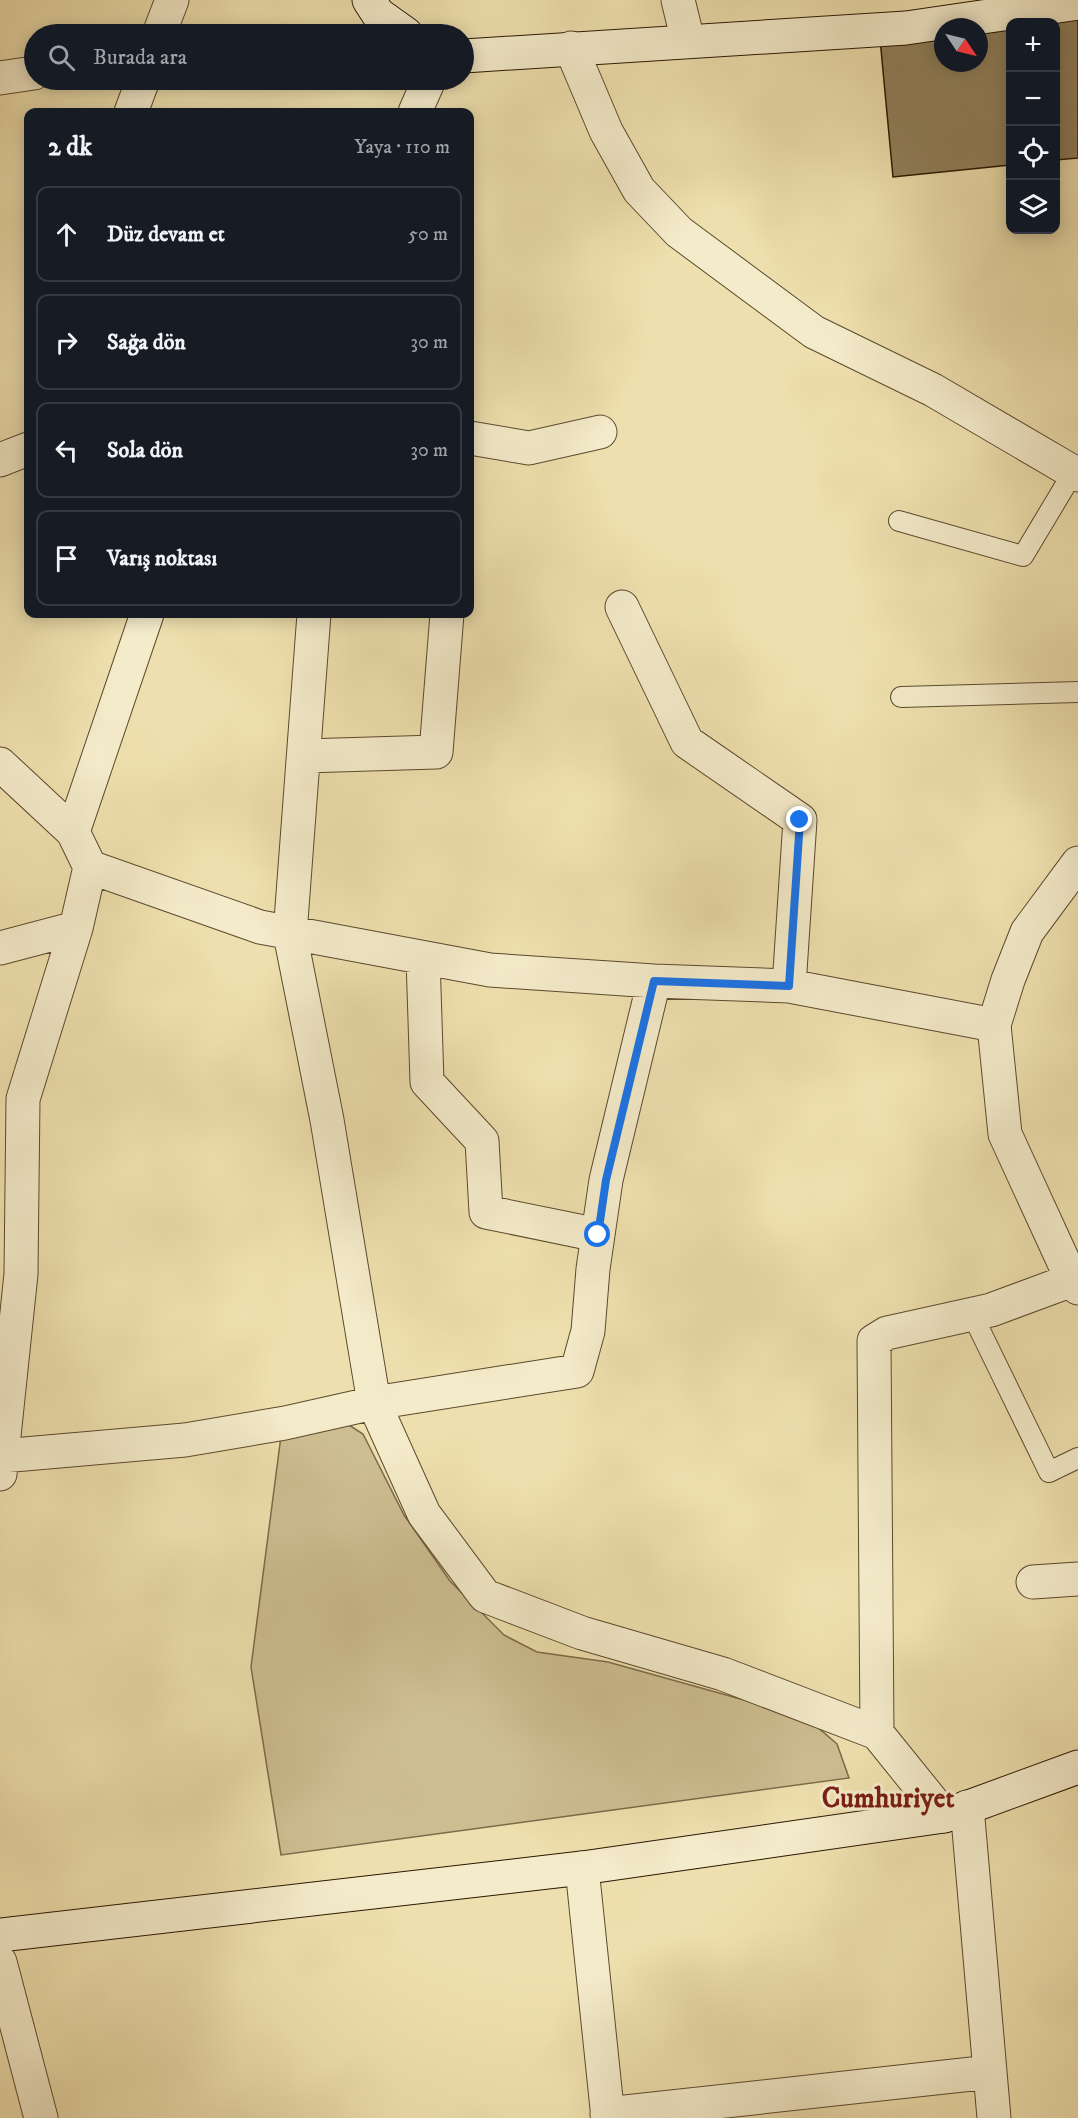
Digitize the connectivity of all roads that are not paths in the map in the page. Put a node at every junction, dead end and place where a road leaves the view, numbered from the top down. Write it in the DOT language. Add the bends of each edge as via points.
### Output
graph roads {
  1 [pos="172,0"];
  2 [pos="369,0"];
  3 [pos="678,0"];
  4 [pos="1078,3"];
  5 [pos="1004,6"];
  6 [pos="163,24"];
  7 [pos="392,24"];
  8 [pos="688,40"];
  9 [pos="571,48"];
  10 [pos="474,55"];
  11 [pos="24,74"];
  12 [pos="0,78"];
  13 [pos="139,90"];
  14 [pos="425,90"];
  15 [pos="132,108"];
  16 [pos="417,108"];
  17 [pos="600,432"];
  18 [pos="474,439"];
  19 [pos="24,450"];
  20 [pos="0,459"];
  21 [pos="1076,473"];
  22 [pos="899,521"];
  23 [pos="622,607"];
  24 [pos="146,618"];
  25 [pos="315,618"];
  26 [pos="447,618"];
  27 [pos="1078,692"];
  28 [pos="901,697"];
  29 [pos="304,756"];
  30 [pos="0,764"];
  31 [pos="72,832"];
  32 [pos="1078,863"];
  33 [pos="90,867"];
  34 [pos="76,928"];
  35 [pos="290,934"];
  36 [pos="0,948"];
  37 [pos="423,958"];
  38 [pos="654,981"];
  39 [pos="789,986"];
  40 [pos="994,1025"];
  41 [pos="598,1235"];
  42 [pos="1075,1284"];
  43 [pos="972,1314"];
  44 [pos="374,1402"];
  45 [pos="1078,1458"];
  46 [pos="1,1465"];
  47 [pos="1078,1579"];
  48 [pos="1033,1582"];
  49 [pos="878,1733"];
  50 [pos="1078,1767"];
  51 [pos="955,1811"];
  52 [pos="582,1868"];
  53 [pos="0,1935"];
  54 [pos="0,1962"];
  55 [pos="990,2072"];
  56 [pos="607,2116"];
  57 [pos="41,2118"];
  58 [pos="994,2118"];
  1 -- 6 [label="street"];
  2 -- 7 [label="street" via="378,14"];
  3 -- 8 [label="street"];
  4 -- 5 [label="street"];
  5 -- 8 [label="street" via="906,28"];
  8 -- 9 [label="street"];
  9 -- 10 [label="street"];
  9 -- 21 [label="street" via="606,131 639,189 680,232 814,332 933,390"];
  11 -- 12 [label="street"];
  13 -- 15 [label="street"];
  14 -- 16 [label="street"];
  17 -- 18 [label="street" via="529,448"];
  19 -- 20 [label="street"];
  21 -- 22 [label="lane" via="1023,556"];
  23 -- 39 [label="street" via="687,742 800,820"];
  24 -- 31 [label="street"];
  25 -- 29 [label="street"];
  26 -- 29 [label="street" via="436,752"];
  27 -- 28 [label="lane"];
  29 -- 35 [label="street"];
  30 -- 31 [label="street"];
  31 -- 33 [label="street"];
  32 -- 40 [label="street" via="1027,932"];
  33 -- 34 [label="street"];
  33 -- 35 [label="street"];
  34 -- 36 [label="street"];
  34 -- 46 [label="street" via="23,1099 21,1274"];
  35 -- 37 [label="street"];
  35 -- 44 [label="street" via="327,1120"];
  37 -- 38 [label="street" via="490,970"];
  37 -- 41 [label="street" via="427,1082 482,1141 486,1212"];
  38 -- 39 [label="street"];
  38 -- 41 [label="street" via="606,1180"];
  39 -- 40 [label="street"];
  40 -- 42 [label="street" via="1005,1134"];
  41 -- 44 [label="street" via="588,1331 577,1371"];
  42 -- 43 [label="street"];
  43 -- 45 [label="lane" via="1049,1472"];
  43 -- 49 [label="street" via="887,1333 874,1341"];
  44 -- 46 [label="street" via="285,1423 185,1440"];
  44 -- 49 [label="street" via="424,1514 485,1596 582,1633 723,1674"];
  47 -- 48 [label="street"];
  49 -- 51 [label="street"];
  50 -- 51 [label="street"];
  51 -- 52 [label="street"];
  51 -- 55 [label="street"];
  52 -- 53 [label="street"];
  52 -- 56 [label="street"];
  54 -- 57 [label="street"];
  55 -- 56 [label="street"];
  55 -- 58 [label="street"];
}
